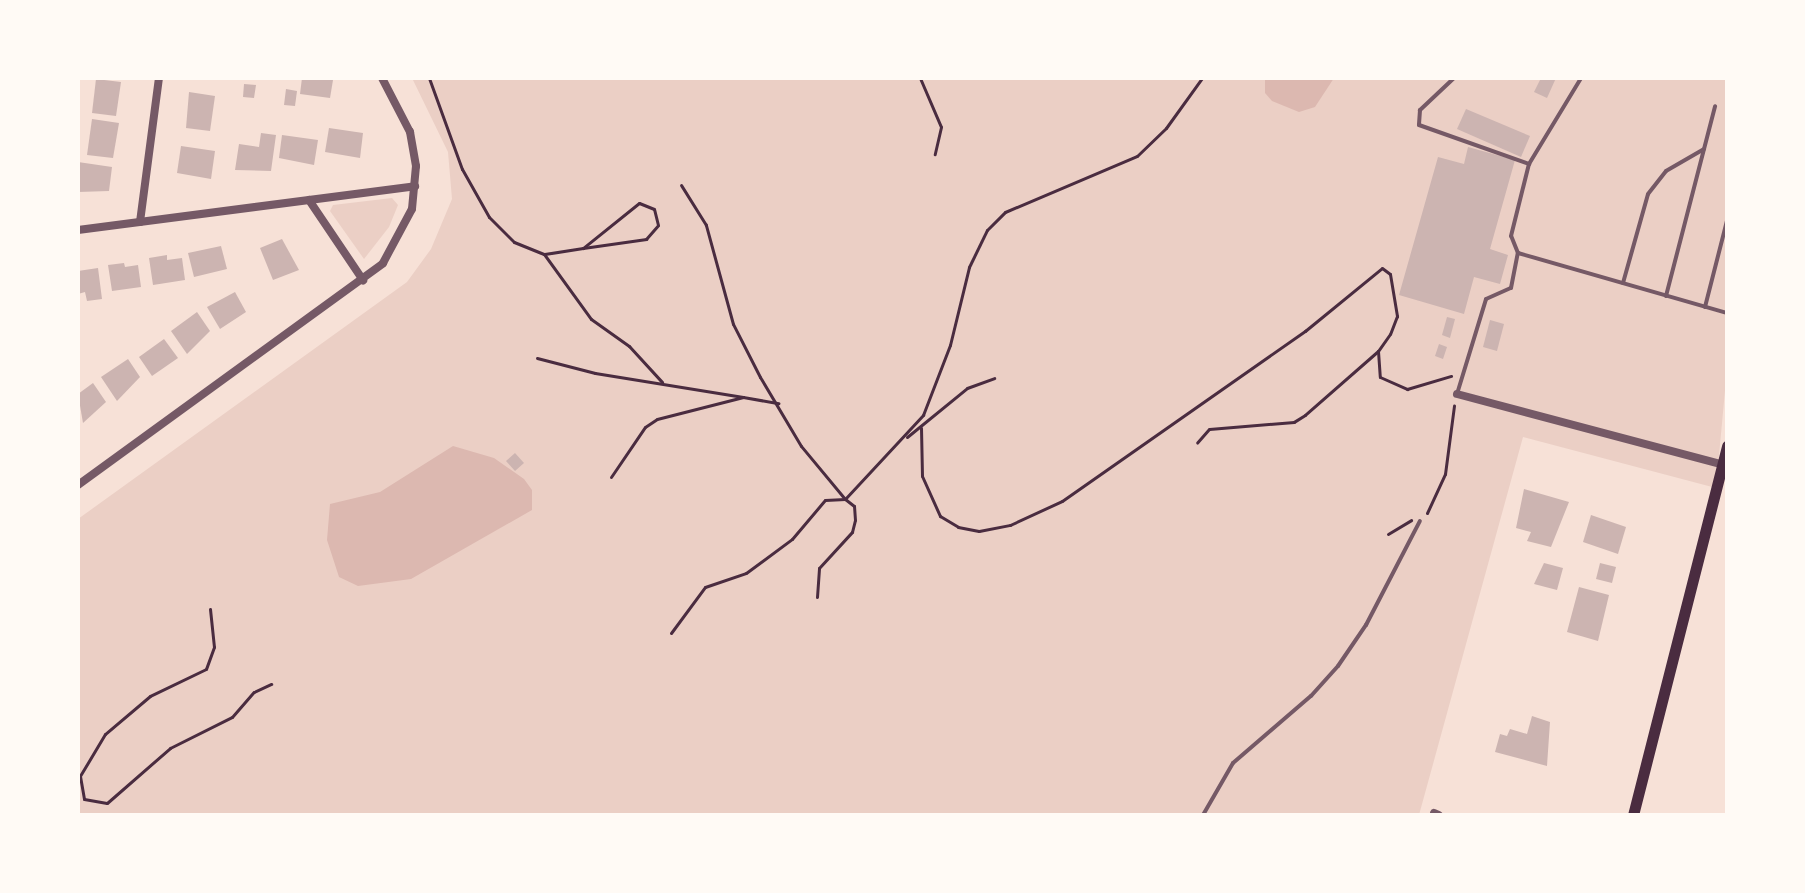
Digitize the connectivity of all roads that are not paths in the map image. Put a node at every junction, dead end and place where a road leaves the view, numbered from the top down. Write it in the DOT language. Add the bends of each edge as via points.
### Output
graph roads {
  1 [pos="159,78"];
  2 [pos="382,78"];
  3 [pos="1454,78"];
  4 [pos="1581,78"];
  5 [pos="1715,106"];
  6 [pos="1704,148"];
  7 [pos="1529,164"];
  8 [pos="415,186"];
  9 [pos="309,200"];
  10 [pos="1727,221"];
  11 [pos="140,222"];
  12 [pos="78,230"];
  13 [pos="1518,253"];
  14 [pos="363,280"];
  15 [pos="1623,283"];
  16 [pos="1666,296"];
  17 [pos="1705,307"];
  18 [pos="1727,313"];
  19 [pos="1457,394"];
  20 [pos="1727,446"];
  21 [pos="1724,466"];
  22 [pos="78,485"];
  23 [pos="1420,521"];
  24 [pos="1203,815"];
  25 [pos="1633,815"];
  1 -- 11 [label="street"];
  2 -- 8 [label="street" via="410,132"];
  3 -- 7 [label="lane" via="1420,110 1419,125"];
  4 -- 7 [label="lane"];
  5 -- 6 [label="lane"];
  6 -- 15 [label="lane" via="1666,171 1648,194"];
  6 -- 16 [label="lane"];
  7 -- 13 [label="lane" via="1511,236"];
  8 -- 9 [label="street"];
  8 -- 14 [label="street" via="412,209 394,248"];
  9 -- 11 [label="street"];
  9 -- 14 [label="street"];
  10 -- 17 [label="lane"];
  11 -- 12 [label="street"];
  13 -- 15 [label="lane"];
  13 -- 19 [label="lane" via="1511,288 1486,299"];
  14 -- 22 [label="street"];
  15 -- 16 [label="lane"];
  16 -- 17 [label="lane"];
  17 -- 18 [label="lane"];
  19 -- 21 [label="street"];
  20 -- 21 [label="main road"];
  21 -- 25 [label="main road"];
  23 -- 24 [label="lane" via="1366,625 1338,666 1233,763"];
}
